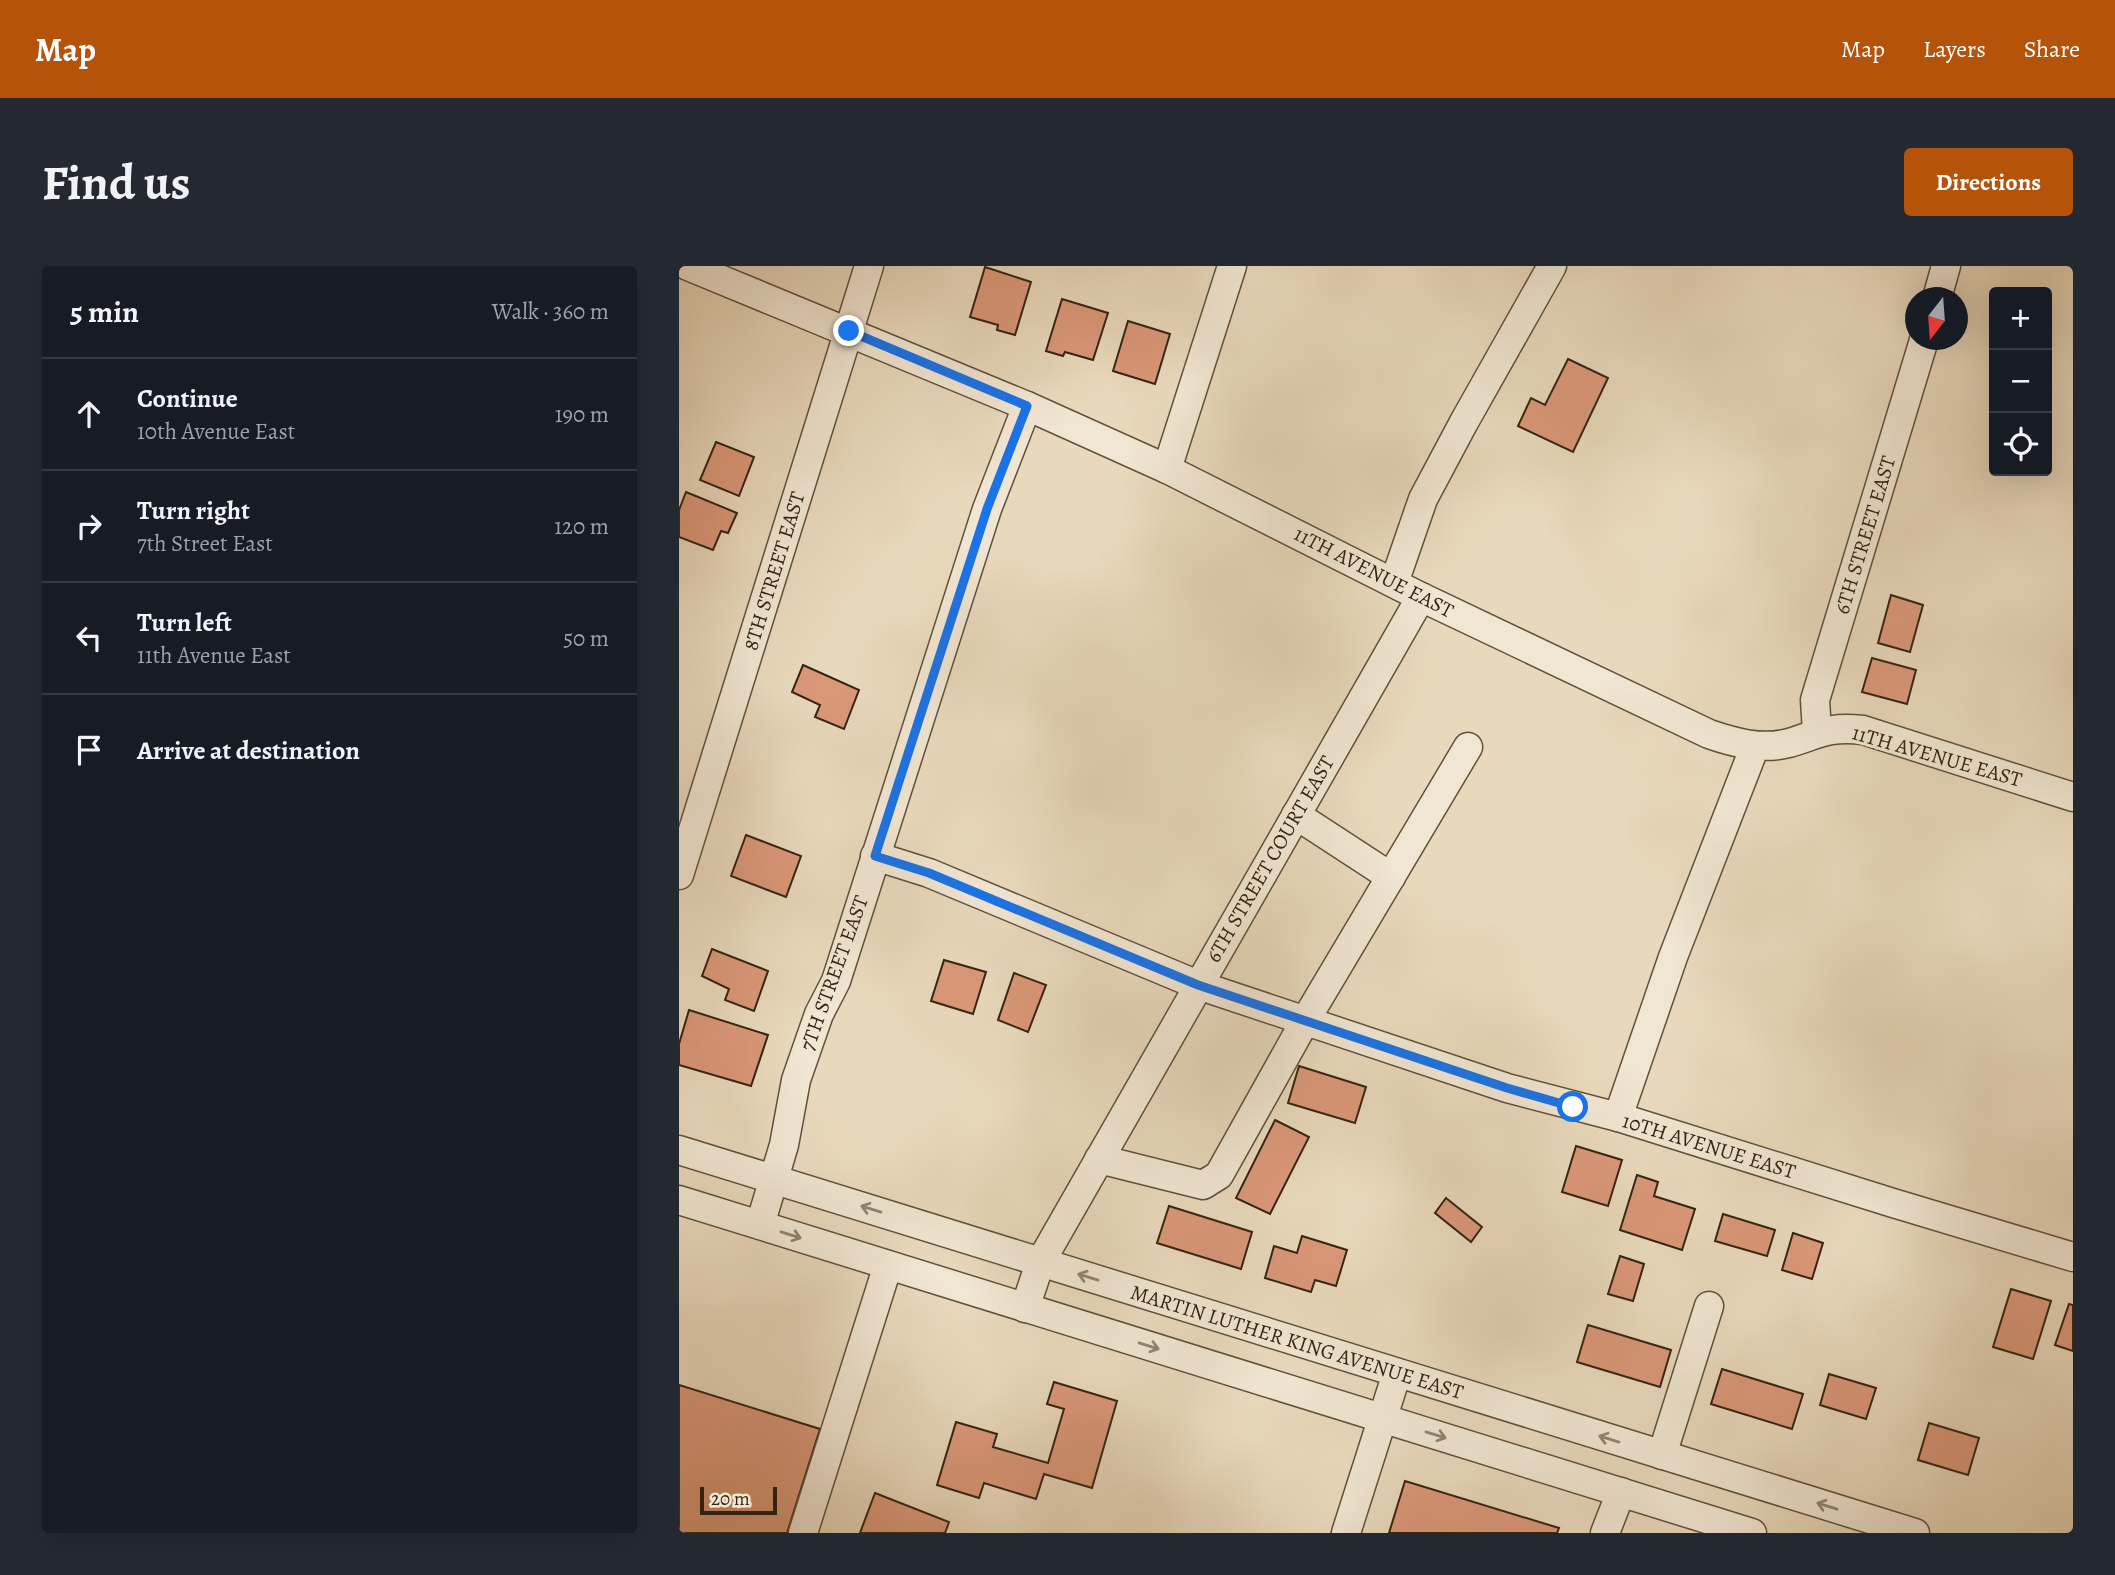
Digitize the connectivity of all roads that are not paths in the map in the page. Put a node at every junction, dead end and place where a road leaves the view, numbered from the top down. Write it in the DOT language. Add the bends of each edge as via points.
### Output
graph roads {
  1 [pos="688,266"];
  2 [pos="869,266"];
  3 [pos="1232,266"];
  4 [pos="1552,266"];
  5 [pos="1946,266"];
  6 [pos="1940,287"];
  7 [pos="849,331"];
  8 [pos="1921,350"];
  9 [pos="1027,406"];
  10 [pos="1167,469"];
  11 [pos="1394,583"];
  12 [pos="1421,597"];
  13 [pos="1817,732"];
  14 [pos="1755,746"];
  15 [pos="1468,747"];
  16 [pos="2073,797"];
  17 [pos="1296,815"];
  18 [pos="875,856"];
  19 [pos="679,875"];
  20 [pos="1391,877"];
  21 [pos="1198,985"];
  22 [pos="1305,1021"];
  23 [pos="1618,1117"];
  24 [pos="679,1150"];
  25 [pos="1099,1159"];
  26 [pos="773,1179"];
  27 [pos="679,1200"];
  28 [pos="760,1225"];
  29 [pos="2073,1257"];
  30 [pos="1040,1262"];
  31 [pos="887,1265"];
  32 [pos="1709,1306"];
  33 [pos="1025,1308"];
  34 [pos="1397,1373"];
  35 [pos="1383,1419"];
  36 [pos="1662,1455"];
  37 [pos="1621,1492"];
  38 [pos="1861,1525"];
  39 [pos="803,1533"];
  40 [pos="1346,1533"];
  41 [pos="1605,1533"];
  42 [pos="1752,1533"];
  43 [pos="1915,1533"];
  1 -- 7 [label="street, 11TH AVENUE EAST"];
  2 -- 7 [label="street, 8TH STREET EAST"];
  3 -- 10 [label="street"];
  4 -- 11 [label="street" via="1423,499"];
  5 -- 6 [label="street"];
  7 -- 9 [label="street, 11TH AVENUE EAST"];
  7 -- 19 [label="street, 8TH STREET EAST"];
  8 -- 13 [label="street, 6TH STREET EAST" via="1815,700"];
  9 -- 10 [label="street, 11TH AVENUE EAST"];
  9 -- 18 [label="street, 7TH STREET EAST" via="987,509"];
  10 -- 11 [label="street, 11TH AVENUE EAST"];
  11 -- 12 [label="street, 11TH AVENUE EAST"];
  12 -- 14 [label="street, 11TH AVENUE EAST" via="1709,734"];
  12 -- 17 [label="street, 6TH STREET COURT EAST"];
  13 -- 14 [label="street, 11TH AVENUE EAST" via="1787,743"];
  13 -- 16 [label="street, 11TH AVENUE EAST" via="1863,730"];
  14 -- 23 [label="street" via="1673,957"];
  15 -- 20 [label="street"];
  17 -- 20 [label="street"];
  17 -- 21 [label="street, 6TH STREET COURT EAST"];
  18 -- 21 [label="street, 10TH AVENUE EAST" via="929,873"];
  18 -- 26 [label="street, 7TH STREET EAST" via="836,981 796,1080"];
  20 -- 22 [label="street"];
  21 -- 22 [label="street, 10TH AVENUE EAST"];
  21 -- 25 [label="street, 6TH STREET COURT EAST"];
  22 -- 23 [label="street, 10TH AVENUE EAST" via="1507,1088"];
  22 -- 25 [label="street" via="1219,1175 1203,1185"];
  23 -- 29 [label="street, 10TH AVENUE EAST"];
  24 -- 26 [label="street, MARTIN LUTHER KING AVENUE EAST"];
  25 -- 30 [label="street, 6TH STREET COURT EAST"];
  26 -- 28 [label="street, 7TH STREET EAST"];
  30 -- 26 [label="street, MARTIN LUTHER KING AVENUE EAST, one-way"];
  27 -- 28 [label="street"];
  28 -- 31 [label="street, one-way"];
  30 -- 33 [label="street, 6TH STREET COURT EAST"];
  34 -- 30 [label="street, MARTIN LUTHER KING AVENUE EAST, one-way"];
  31 -- 33 [label="street"];
  31 -- 39 [label="street"];
  32 -- 36 [label="street"];
  33 -- 35 [label="street, one-way"];
  34 -- 35 [label="street"];
  36 -- 34 [label="street, MARTIN LUTHER KING AVENUE EAST, one-way"];
  35 -- 37 [label="street, one-way"];
  35 -- 40 [label="street"];
  38 -- 36 [label="street, MARTIN LUTHER KING AVENUE EAST, one-way"];
  37 -- 41 [label="street"];
  37 -- 42 [label="street"];
  38 -- 43 [label="street, MARTIN LUTHER KING AVENUE EAST"];
}
